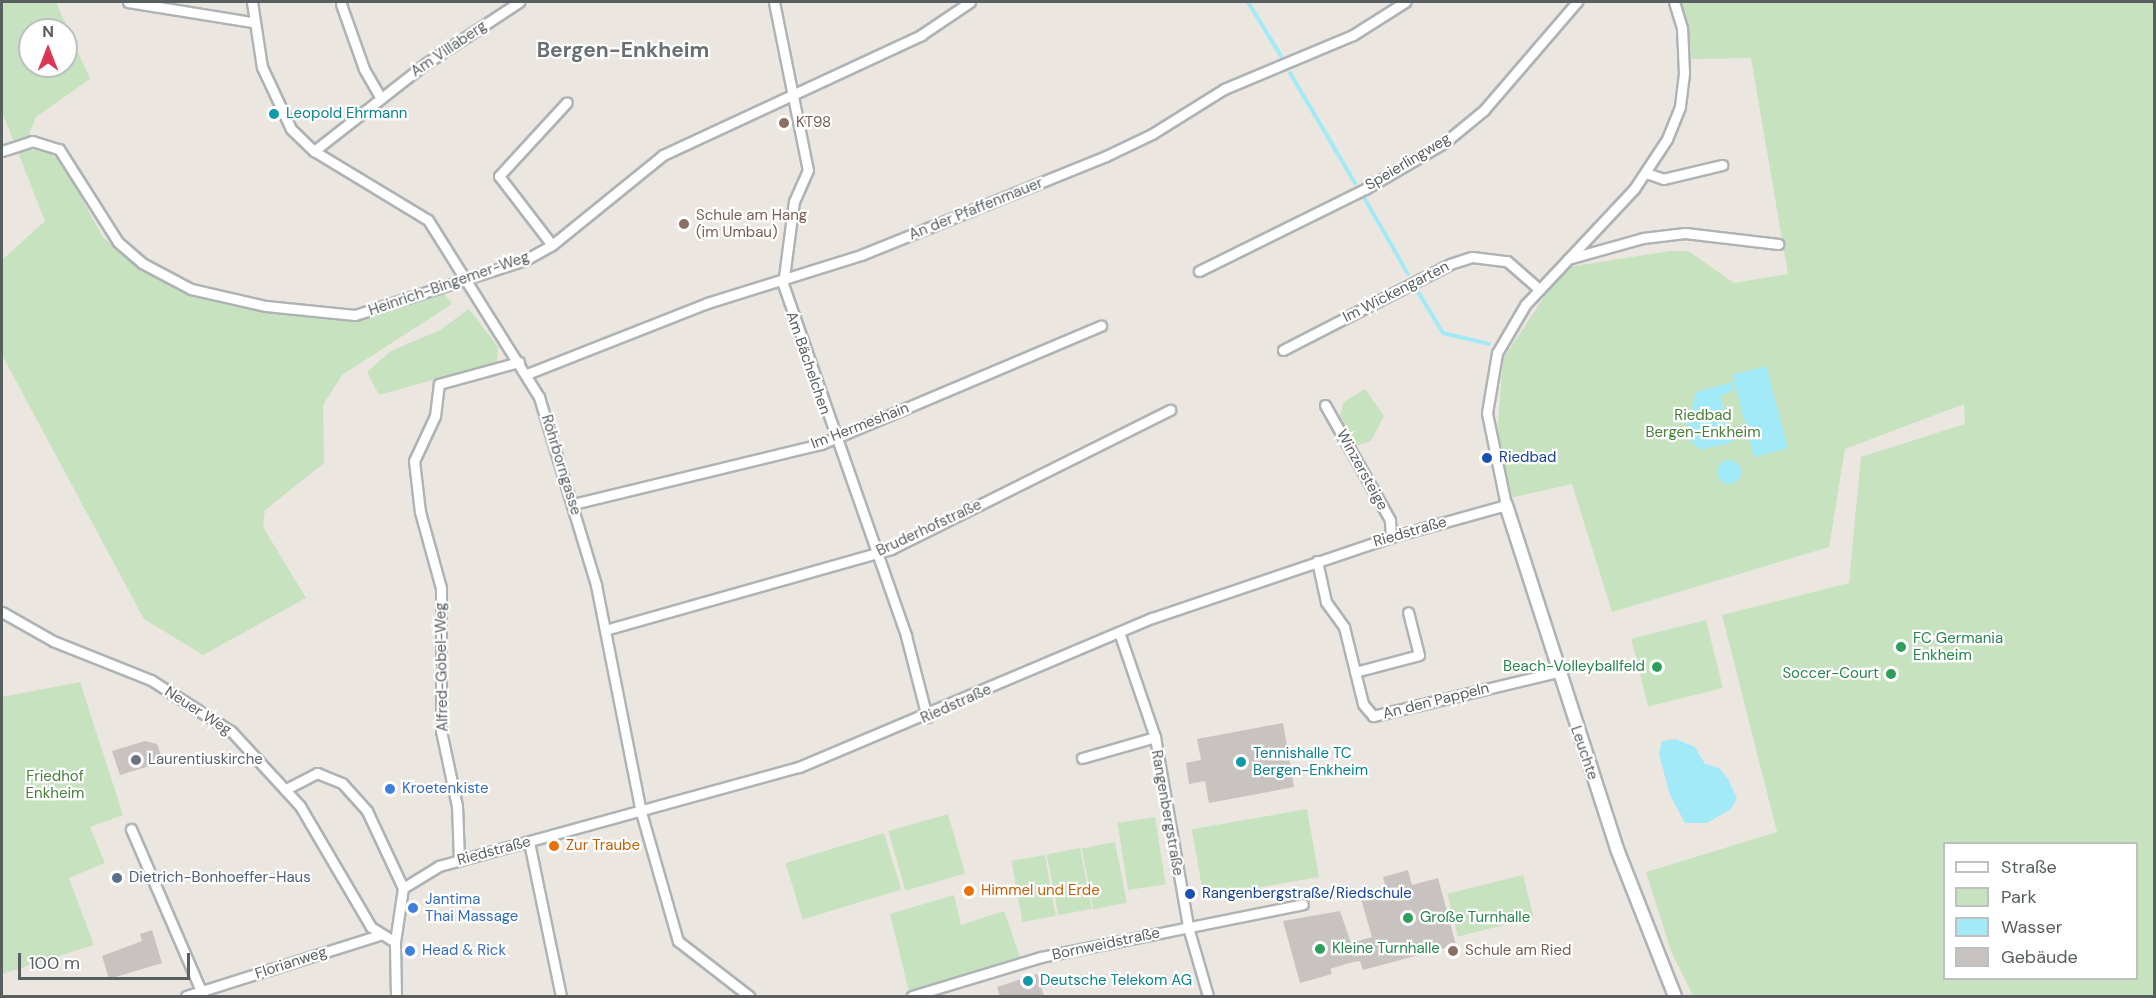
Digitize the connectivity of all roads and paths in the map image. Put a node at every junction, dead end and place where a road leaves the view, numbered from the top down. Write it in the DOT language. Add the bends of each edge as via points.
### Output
graph roads {
  1 [pos="128,2"];
  2 [pos="252,2"];
  3 [pos="519,2"];
  4 [pos="774,2"];
  5 [pos="970,2"];
  6 [pos="1405,2"];
  7 [pos="1577,2"];
  8 [pos="1674,2"];
  9 [pos="341,4"];
  10 [pos="252,22"];
  11 [pos="795,93"];
  12 [pos="381,98"];
  13 [pos="567,102"];
  14 [pos="2,151"];
  15 [pos="314,151"];
  16 [pos="1722,165"];
  17 [pos="1646,173"];
  18 [pos="1778,244"];
  19 [pos="552,246"];
  20 [pos="1566,259"];
  21 [pos="1199,271"];
  22 [pos="465,279"];
  23 [pos="783,279"];
  24 [pos="1539,288"];
  25 [pos="1101,326"];
  26 [pos="1283,350"];
  27 [pos="519,362"];
  28 [pos="527,374"];
  29 [pos="1326,405"];
  30 [pos="1170,410"];
  31 [pos="834,439"];
  32 [pos="573,504"];
  33 [pos="1506,506"];
  34 [pos="1391,537"];
  35 [pos="874,554"];
  36 [pos="1317,561"];
  37 [pos="2,612"];
  38 [pos="1408,612"];
  39 [pos="605,630"];
  40 [pos="1119,632"];
  41 [pos="1355,672"];
  42 [pos="1557,672"];
  43 [pos="927,717"];
  44 [pos="1155,737"];
  45 [pos="1082,759"];
  46 [pos="286,789"];
  47 [pos="640,812"];
  48 [pos="131,829"];
  49 [pos="529,842"];
  50 [pos="459,860"];
  51 [pos="403,888"];
  52 [pos="1303,904"];
  53 [pos="1188,927"];
  54 [pos="379,935"];
  55 [pos="395,942"];
  56 [pos="203,994"];
  57 [pos="186,996"];
  58 [pos="396,996"];
  59 [pos="561,996"];
  60 [pos="749,996"];
  61 [pos="912,996"];
  62 [pos="1208,996"];
  63 [pos="1675,996"];
  1 -- 10 [label="street"];
  2 -- 10 [label="street, Röhrborngasse"];
  3 -- 12 [label="street, Am Villaberg"];
  4 -- 11 [label="street, Am Bächelchen"];
  5 -- 11 [label="street, Heinrich-Bingemer-Weg" via="921,35"];
  6 -- 23 [label="street, An der Pfaffenmauer" via="1328,47 1218,91 1137,142 861,255"];
  7 -- 21 [label="street, Speierlingweg" via="1484,110 1444,143 1365,189"];
  8 -- 17 [label="street" via="1685,54 1683,87 1674,123"];
  9 -- 12 [label="street" via="364,69"];
  10 -- 15 [label="street, Röhrborngasse" via="273,97 291,129"];
  11 -- 19 [label="street, Heinrich-Bingemer-Weg" via="663,155"];
  11 -- 23 [label="street, Am Bächelchen" via="808,170 794,201"];
  12 -- 15 [label="street, Am Villaberg"];
  13 -- 19 [label="street" via="499,176"];
  14 -- 22 [label="street, Heinrich-Bingemer-Weg" via="32,141 59,149 109,232 129,252 165,276 216,297 329,315 355,315"];
  15 -- 22 [label="street, Röhrborngasse" via="419,212 442,239"];
  16 -- 17 [label="street" via="1663,179"];
  17 -- 20 [label="street"];
  18 -- 20 [label="street" via="1685,233 1642,238"];
  19 -- 22 [label="street, Heinrich-Bingemer-Weg" via="525,260"];
  20 -- 24 [label="street"];
  22 -- 27 [label="street, Röhrborngasse" via="485,318"];
  23 -- 28 [label="street, An der Pfaffenmauer" via="686,310"];
  23 -- 31 [label="street, Am Bächelchen"];
  24 -- 26 [label="street, Im Wickengarten" via="1507,261 1472,257 1450,264"];
  24 -- 33 [label="street" via="1509,328 1489,384 1489,439"];
  25 -- 31 [label="street, Im Hermeshain"];
  27 -- 28 [label="street, Röhrborngasse"];
  27 -- 50 [label="street, Alfred-Göbel-Weg" via="439,384 435,416 414,461 420,512 441,588 441,731 457,806"];
  28 -- 32 [label="street, Röhrborngasse" via="549,422"];
  29 -- 34 [label="street, Winzersteige" via="1390,520"];
  30 -- 35 [label="street, Bruderhofstraße"];
  31 -- 32 [label="street, Im Hermeshain"];
  31 -- 35 [label="street, Am Bächelchen"];
  32 -- 39 [label="street, Röhrborngasse"];
  33 -- 34 [label="street, Riedstraße"];
  33 -- 42 [label="street, Leuchte"];
  34 -- 36 [label="street, Riedstraße"];
  35 -- 39 [label="street, Bruderhofstraße"];
  35 -- 43 [label="street, Am Bächelchen" via="906,636"];
  36 -- 40 [label="street, Riedstraße"];
  36 -- 41 [label="street, An den Pappeln" via="1326,602 1344,627"];
  37 -- 46 [label="street, Neuer Weg" via="52,641 126,669 191,702 232,732"];
  38 -- 41 [label="street" via="1419,655"];
  39 -- 47 [label="street, Röhrborngasse"];
  40 -- 43 [label="street, Riedstraße"];
  40 -- 44 [label="street, Rangenbergstraße"];
  41 -- 42 [label="street, An den Pappeln" via="1365,710 1377,717"];
  42 -- 63 [label="street, Leuchte" via="1620,858"];
  43 -- 47 [label="street, Riedstraße" via="768,778"];
  44 -- 45 [label="street"];
  44 -- 53 [label="street, Rangenbergstraße"];
  46 -- 51 [label="street" via="317,773 342,783 367,811"];
  46 -- 54 [label="street, Neuer Weg"];
  47 -- 49 [label="street, Riedstraße"];
  47 -- 60 [label="street, Röhrborngasse" via="680,945"];
  48 -- 56 [label="street"];
  49 -- 50 [label="street, Riedstraße"];
  49 -- 59 [label="street"];
  50 -- 51 [label="street, Riedstraße" via="419,875"];
  51 -- 55 [label="street"];
  52 -- 53 [label="street, Bornweidstraße"];
  53 -- 61 [label="street, Bornweidstraße" via="1041,957"];
  53 -- 62 [label="street, Rangenbergstraße"];
  54 -- 55 [label="street"];
  54 -- 56 [label="street, Florianweg"];
  55 -- 58 [label="street"];
  56 -- 57 [label="street, Florianweg"];
}
